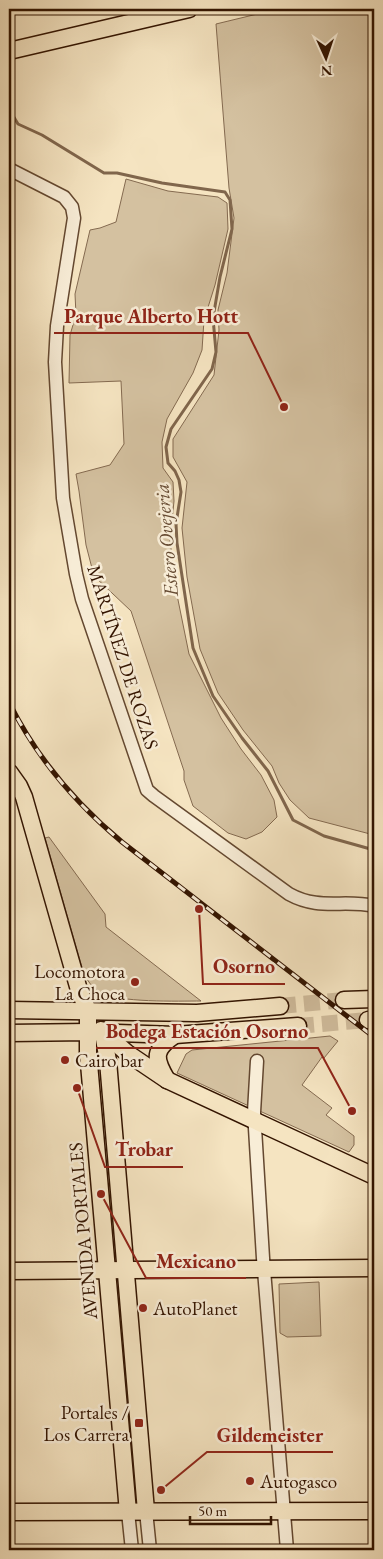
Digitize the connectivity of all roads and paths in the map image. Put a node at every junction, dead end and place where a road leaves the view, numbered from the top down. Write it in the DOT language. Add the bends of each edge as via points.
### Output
graph roads {
  1 [pos="189,9"];
  2 [pos="9,51"];
  3 [pos="9,169"];
  4 [pos="9,772"];
  5 [pos="15,791"];
  6 [pos="374,906"];
  7 [pos="374,999"];
  8 [pos="344,1000"];
  9 [pos="280,1006"];
  10 [pos="9,1010"];
  11 [pos="88,1011"];
  12 [pos="298,1026"];
  13 [pos="9,1033"];
  14 [pos="96,1033"];
  15 [pos="175,1035"];
  16 [pos="257,1061"];
  17 [pos="167,1080"];
  18 [pos="256,1122"];
  19 [pos="114,1136"];
  20 [pos="95,1138"];
  21 [pos="374,1176"];
  22 [pos="117,1177"];
  23 [pos="99,1178"];
  24 [pos="120,1207"];
  25 [pos="101,1208"];
  26 [pos="374,1268"];
  27 [pos="264,1270"];
  28 [pos="9,1271"];
  29 [pos="125,1271"];
  30 [pos="107,1272"];
  31 [pos="139,1426"];
  32 [pos="121,1428"];
  33 [pos="374,1510"];
  34 [pos="146,1511"];
  35 [pos="9,1512"];
  36 [pos="128,1512"];
  37 [pos="284,1512"];
  38 [pos="132,1550"];
  39 [pos="150,1550"];
  40 [pos="287,1550"];
  1 -- 2 [label="main road"];
  3 -- 6 [label="street, MARTÍNEZ DE ROZAS" via="64,197 72,207 74,227 55,345 63,498 82,599 148,790 301,901"];
  4 -- 5 [label="main road, AVENIDA PORTALES"];
  5 -- 11 [label="main road, AVENIDA PORTALES"];
  7 -- 8 [label="main road"];
  9 -- 11 [label="main road" via="197,1013"];
  10 -- 11 [label="main road"];
  11 -- 14 [label="main road, AVENIDA PORTALES"];
  12 -- 15 [label="main road"];
  13 -- 14 [label="main road"];
  14 -- 15 [label="main road"];
  14 -- 17 [label="main road"];
  14 -- 19 [label="main road, AVENIDA PORTALES" via="108,1061"];
  14 -- 20 [label="main road, AVENIDA PORTALES" via="88,1052"];
  15 -- 17 [label="main road" via="161,1045 157,1058"];
  16 -- 18 [label="street"];
  17 -- 18 [label="main road"];
  18 -- 21 [label="main road"];
  18 -- 27 [label="street"];
  19 -- 20 [label="main road"];
  19 -- 22 [label="main road, AVENIDA PORTALES"];
  20 -- 23 [label="main road, AVENIDA PORTALES"];
  22 -- 23 [label="main road"];
  22 -- 24 [label="main road, AVENIDA PORTALES"];
  23 -- 25 [label="main road, AVENIDA PORTALES"];
  24 -- 25 [label="main road"];
  24 -- 29 [label="main road, AVENIDA PORTALES"];
  25 -- 30 [label="main road, AVENIDA PORTALES"];
  26 -- 27 [label="main road"];
  27 -- 29 [label="main road"];
  27 -- 37 [label="street"];
  28 -- 30 [label="main road"];
  29 -- 30 [label="main road"];
  29 -- 31 [label="main road, AVENIDA PORTALES"];
  30 -- 32 [label="main road, AVENIDA PORTALES"];
  31 -- 32 [label="main road"];
  31 -- 34 [label="main road, AVENIDA PORTALES"];
  32 -- 36 [label="main road, AVENIDA PORTALES"];
  33 -- 37 [label="main road"];
  34 -- 36 [label="main road"];
  34 -- 37 [label="main road"];
  34 -- 39 [label="street, AVENIDA PORTALES"];
  35 -- 36 [label="main road"];
  36 -- 38 [label="street, AVENIDA PORTALES"];
  37 -- 40 [label="street"];
}
